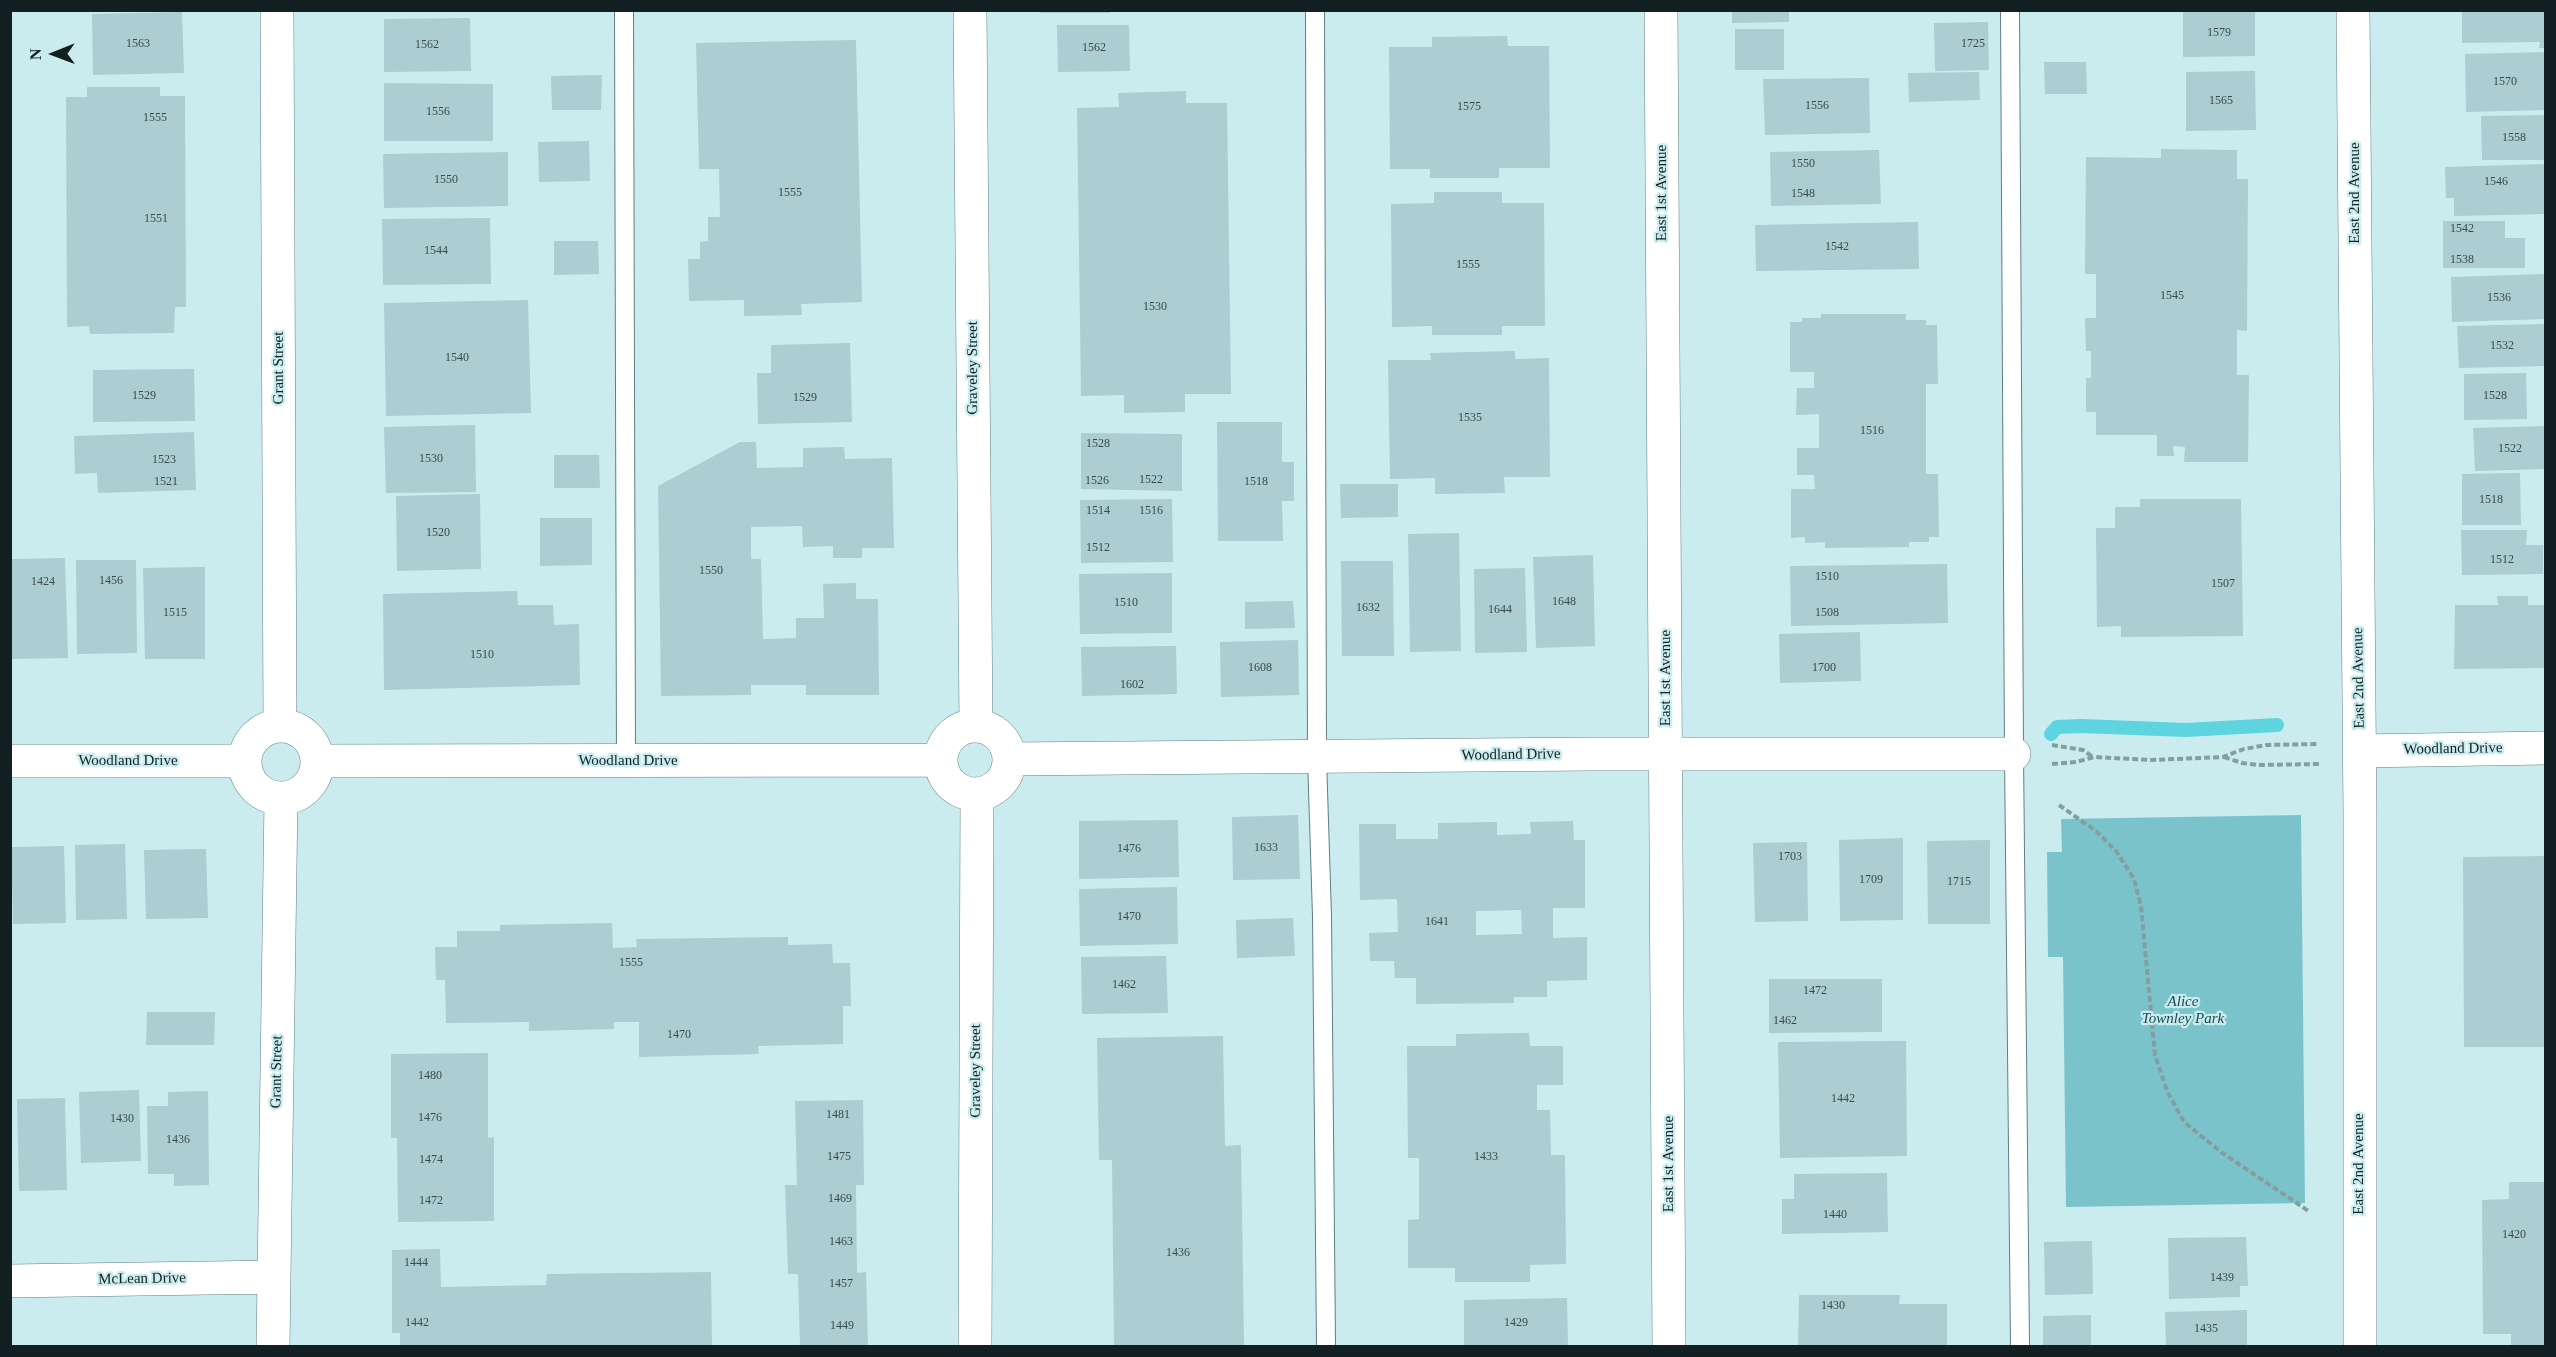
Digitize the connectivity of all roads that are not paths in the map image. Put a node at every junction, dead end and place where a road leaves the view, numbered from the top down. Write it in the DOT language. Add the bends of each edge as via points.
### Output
graph roads {
  1 [pos="277,10"];
  2 [pos="624,10"];
  3 [pos="969,10"];
  4 [pos="1315,10"];
  5 [pos="1661,10"];
  6 [pos="2010,10"];
  7 [pos="2353,10"];
  8 [pos="976,725"];
  9 [pos="280,726"];
  10 [pos="2546,748"];
  11 [pos="2360,751"];
  12 [pos="1667,754"];
  13 [pos="2013,754"];
  14 [pos="1317,758"];
  15 [pos="1009,759"];
  16 [pos="940,760"];
  17 [pos="10,761"];
  18 [pos="245,761"];
  19 [pos="317,761"];
  20 [pos="626,762"];
  21 [pos="977,795"];
  22 [pos="280,798"];
  23 [pos="274,1277"];
  24 [pos="10,1281"];
  25 [pos="273,1347"];
  26 [pos="975,1347"];
  27 [pos="1326,1347"];
  28 [pos="1669,1347"];
  29 [pos="2020,1347"];
  30 [pos="2360,1347"];
  1 -- 9 [label="street, Grant Street"];
  2 -- 20 [label="lane"];
  3 -- 8 [label="street, Graveley Street"];
  4 -- 14 [label="lane"];
  5 -- 12 [label="street, East 1st Avenue"];
  6 -- 13 [label="lane"];
  7 -- 11 [label="street, East 2nd Avenue"];
  8 -- 15 [label="street" via="999,736"];
  8 -- 16 [label="street" via="950,735"];
  9 -- 18 [label="street" via="256,736"];
  9 -- 19 [label="street" via="294,728 305,736"];
  10 -- 11 [label="street, Woodland Drive"];
  11 -- 30 [label="street, East 2nd Avenue"];
  12 -- 13 [label="street, Woodland Drive"];
  12 -- 14 [label="street, Woodland Drive"];
  12 -- 28 [label="street, East 1st Avenue"];
  13 -- 29 [label="lane"];
  14 -- 15 [label="street, Woodland Drive"];
  14 -- 27 [label="lane"];
  15 -- 21 [label="street" via="1000,784"];
  16 -- 20 [label="street, Woodland Drive"];
  16 -- 21 [label="street" via="951,786 962,793"];
  17 -- 18 [label="street, Woodland Drive"];
  18 -- 22 [label="street" via="255,788"];
  19 -- 20 [label="street, Woodland Drive"];
  19 -- 22 [label="street" via="315,776 306,788"];
  21 -- 26 [label="street, Graveley Street"];
  22 -- 23 [label="street, Grant Street"];
  23 -- 24 [label="street, McLean Drive"];
  23 -- 25 [label="street, Grant Street"];
}
